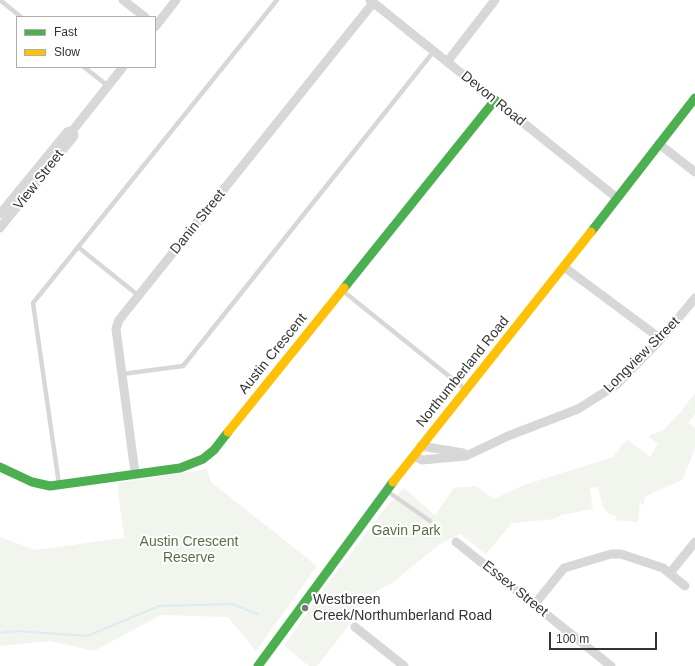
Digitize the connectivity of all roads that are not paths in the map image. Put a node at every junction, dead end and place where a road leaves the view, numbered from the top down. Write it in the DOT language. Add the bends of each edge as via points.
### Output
graph roads {
  1 [pos="0,0"];
  2 [pos="123,0"];
  3 [pos="176,0"];
  4 [pos="277,0"];
  5 [pos="495,0"];
  6 [pos="372,1"];
  7 [pos="20,16"];
  8 [pos="143,16"];
  9 [pos="156,25"];
  10 [pos="434,51"];
  11 [pos="447,62"];
  12 [pos="85,68"];
  13 [pos="122,68"];
  14 [pos="108,86"];
  15 [pos="695,98"];
  16 [pos="495,100"];
  17 [pos="73,130"];
  18 [pos="659,144"];
  19 [pos="695,172"];
  20 [pos="617,198"];
  21 [pos="0,214"];
  22 [pos="0,228"];
  23 [pos="78,247"];
  24 [pos="564,267"];
  25 [pos="342,291"];
  26 [pos="139,296"];
  27 [pos="695,298"];
  28 [pos="661,339"];
  29 [pos="122,374"];
  30 [pos="466,390"];
  31 [pos="421,446"];
  32 [pos="473,452"];
  33 [pos="414,456"];
  34 [pos="0,467"];
  35 [pos="135,473"];
  36 [pos="59,484"];
  37 [pos="386,490"];
  38 [pos="430,522"];
  39 [pos="456,542"];
  40 [pos="695,542"];
  41 [pos="670,574"];
  42 [pos="685,586"];
  43 [pos="534,605"];
  44 [pos="355,627"];
  45 [pos="258,666"];
  46 [pos="404,666"];
  47 [pos="611,666"];
  1 -- 7 [label="lane"];
  2 -- 8 [label="street"];
  3 -- 9 [label="street"];
  4 -- 23 [label="lane"];
  5 -- 11 [label="street"];
  6 -- 10 [label="street, Devon Road"];
  6 -- 26 [label="street, Danin Street"];
  10 -- 11 [label="street, Devon Road"];
  10 -- 29 [label="lane" via="183,366"];
  11 -- 16 [label="street, Devon Road"];
  12 -- 14 [label="lane"];
  13 -- 14 [label="street, View Street"];
  14 -- 17 [label="street, View Street"];
  15 -- 18 [label="street, Northumberland Road"];
  16 -- 20 [label="street, Devon Road"];
  16 -- 25 [label="street, Austin Crescent"];
  17 -- 21 [label="street, View Street" via="67,132"];
  17 -- 22 [label="street, View Street" via="74,136"];
  18 -- 19 [label="street"];
  18 -- 20 [label="street, Northumberland Road"];
  20 -- 24 [label="street, Northumberland Road"];
  23 -- 26 [label="lane"];
  23 -- 36 [label="lane" via="33,303"];
  24 -- 28 [label="street"];
  24 -- 30 [label="street, Northumberland Road"];
  25 -- 30 [label="lane"];
  25 -- 35 [label="street, Austin Crescent" via="209,456 180,468"];
  26 -- 29 [label="street, Danin Street" via="119,320 116,330"];
  27 -- 28 [label="street, Longview Street"];
  28 -- 32 [label="street, Longview Street" via="616,385 578,409"];
  29 -- 35 [label="street, Danin Street"];
  30 -- 31 [label="street, Northumberland Road"];
  31 -- 32 [label="street, Longview Street" via="458,453"];
  31 -- 33 [label="street, Northumberland Road"];
  32 -- 33 [label="street, Longview Street" via="461,457 422,460"];
  33 -- 37 [label="street, Northumberland Road"];
  34 -- 36 [label="street, Austin Crescent" via="38,484"];
  35 -- 36 [label="street, Austin Crescent"];
  37 -- 38 [label="lane"];
  37 -- 45 [label="street, Northumberland Road"];
  39 -- 43 [label="street, Essex Street"];
  40 -- 41 [label="street"];
  41 -- 42 [label="street"];
  41 -- 43 [label="street" via="662,568 611,554 564,568"];
  43 -- 47 [label="street, Essex Street"];
  44 -- 46 [label="street"];
}
